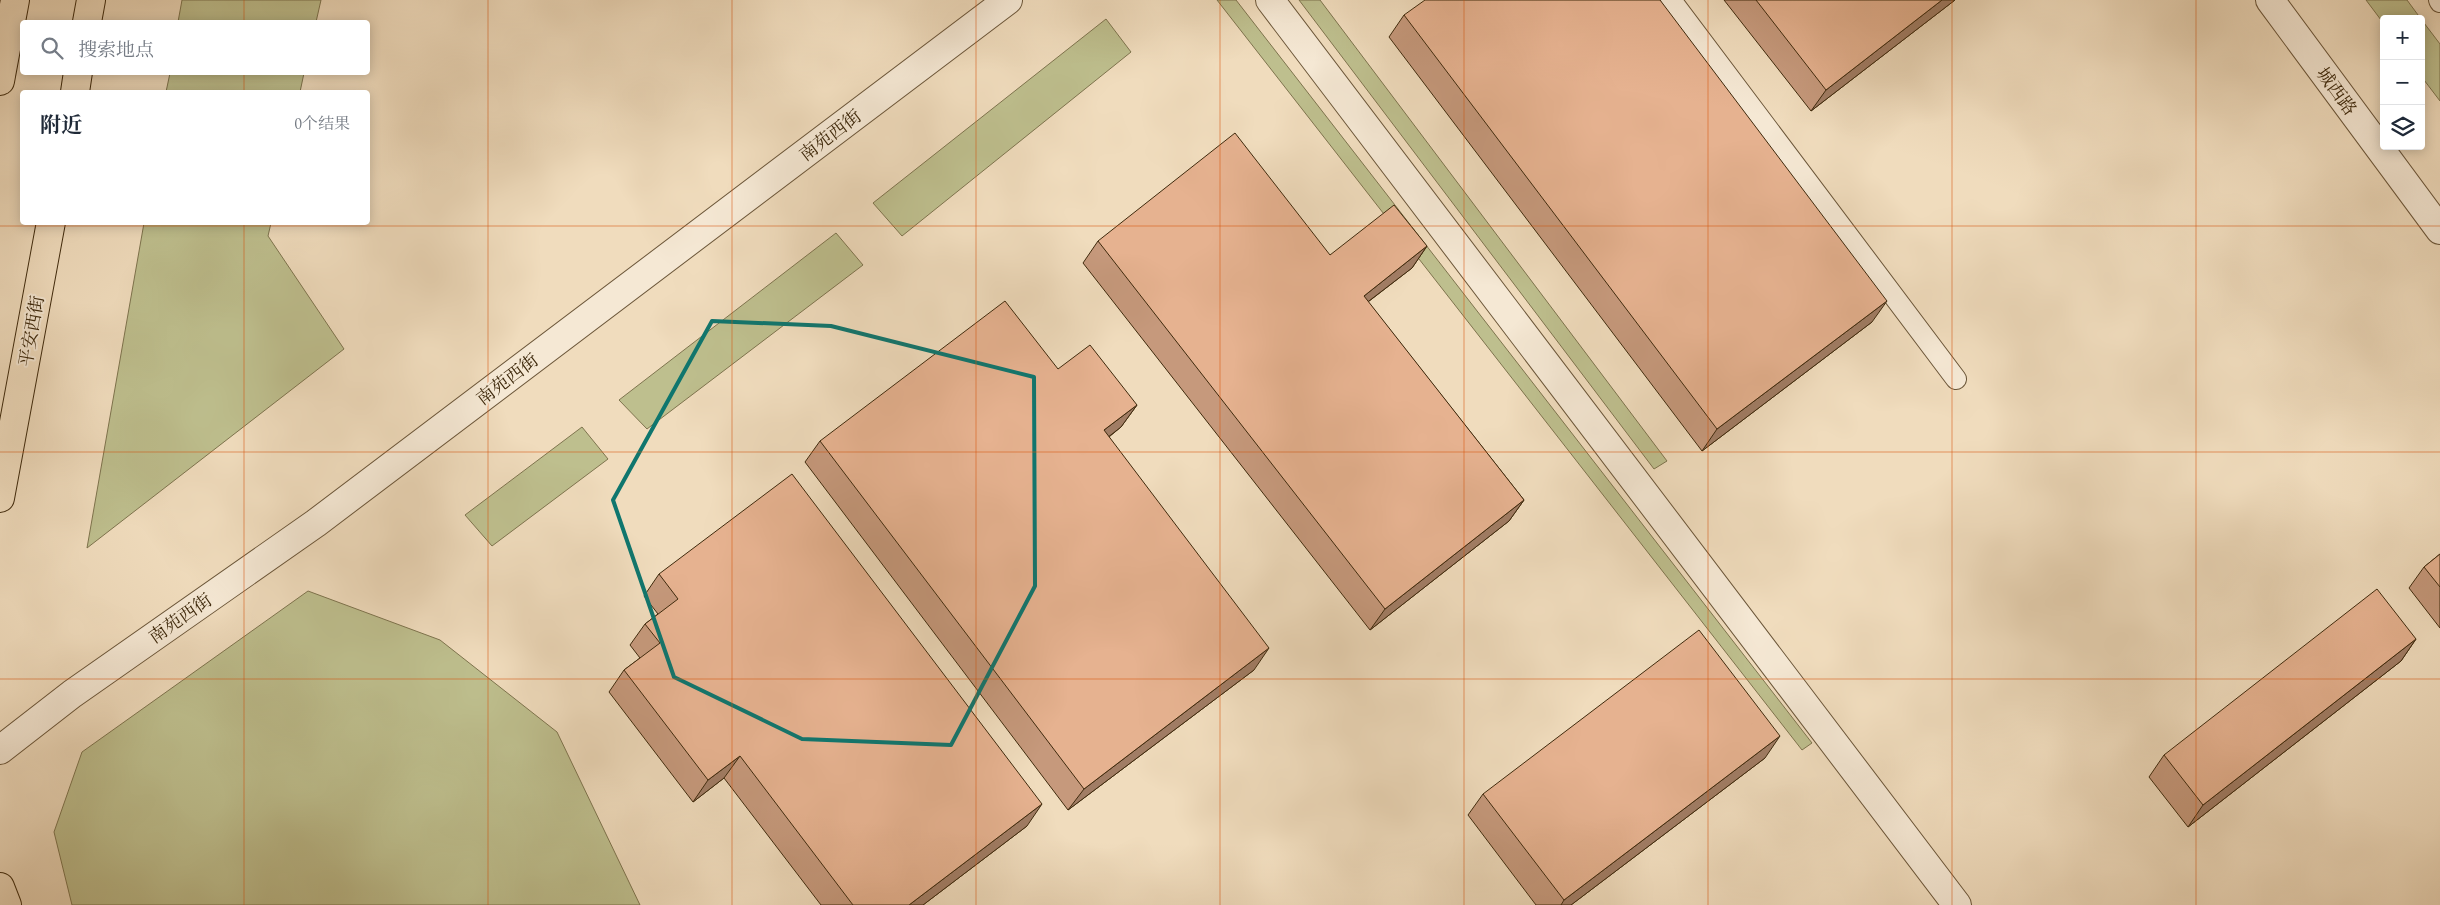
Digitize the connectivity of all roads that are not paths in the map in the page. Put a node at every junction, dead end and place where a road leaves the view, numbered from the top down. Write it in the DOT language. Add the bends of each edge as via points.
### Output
graph roads {
  1 [pos="92,0"];
  2 [pos="1008,0"];
  3 [pos="1270,0"];
  4 [pos="1670,0"];
  5 [pos="2270,0"];
  6 [pos="10,6"];
  7 [pos="87,20"];
  8 [pos="77,75"];
  9 [pos="0,81"];
  10 [pos="74,90"];
  11 [pos="50,225"];
  12 [pos="2440,230"];
  13 [pos="1956,379"];
  14 [pos="0,498"];
  15 [pos="0,750"];
  16 [pos="0,888"];
  17 [pos="7,905"];
  18 [pos="1957,905"];
  1 -- 7 [label="main road"];
  2 -- 15 [label="street, 南苑西街" via="316,523 72,694"];
  3 -- 18 [label="street"];
  4 -- 13 [label="lane"];
  5 -- 12 [label="street, 城西路"];
  6 -- 9 [label="main road"];
  8 -- 10 [label="main road"];
  11 -- 14 [label="main road, 平安西街"];
  16 -- 17 [label="main road"];
}
